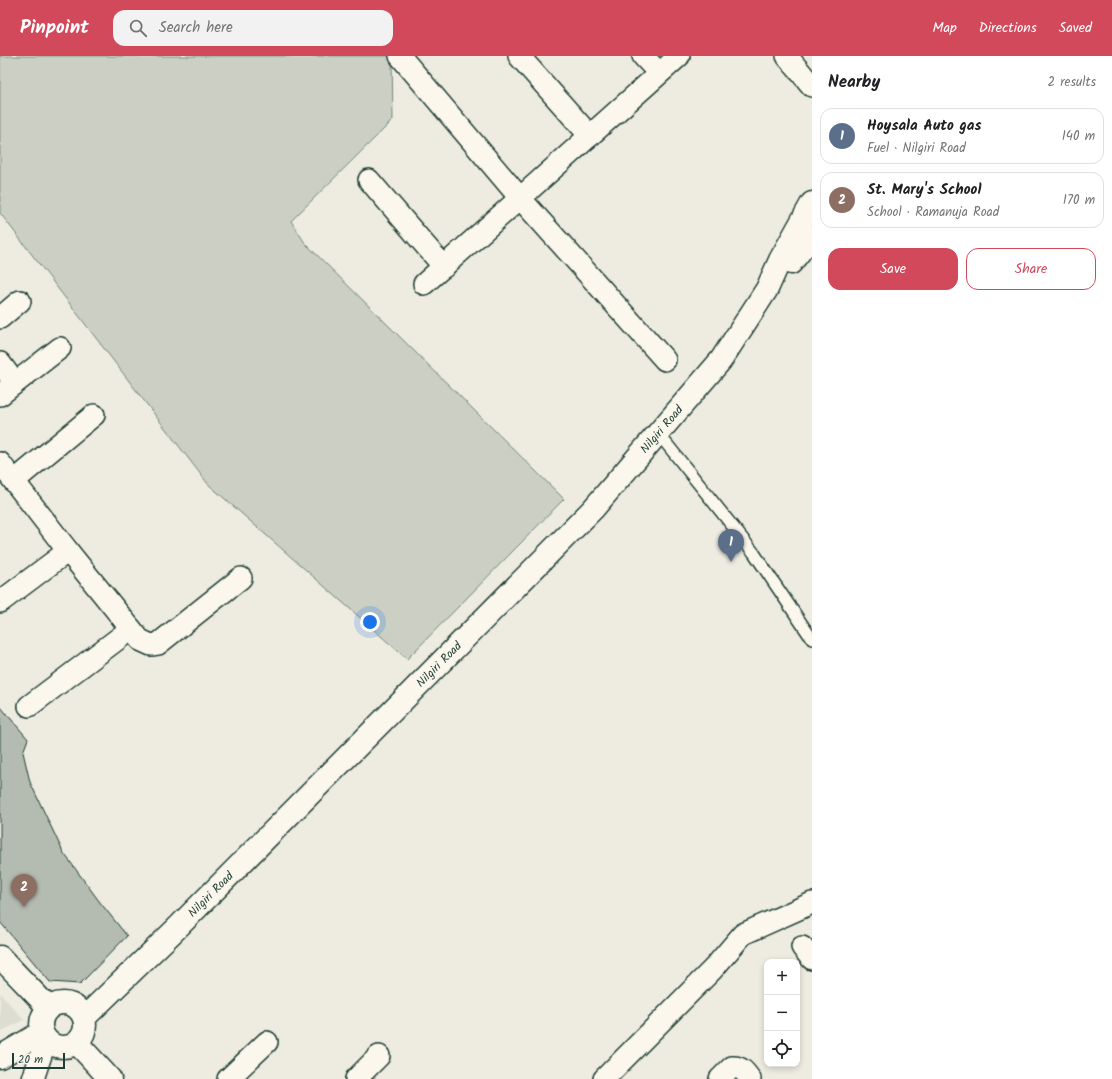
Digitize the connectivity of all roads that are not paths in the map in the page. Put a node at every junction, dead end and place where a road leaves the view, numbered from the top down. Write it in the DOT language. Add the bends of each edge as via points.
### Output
graph roads {
  1 [pos="400,56"];
  2 [pos="520,56"];
  3 [pos="643,56"];
  4 [pos="679,56"];
  5 [pos="787,56"];
  6 [pos="659,74"];
  7 [pos="812,86"];
  8 [pos="590,136"];
  9 [pos="369,180"];
  10 [pos="520,198"];
  11 [pos="812,204"];
  12 [pos="812,236"];
  13 [pos="444,267"];
  14 [pos="424,284"];
  15 [pos="767,289"];
  16 [pos="20,301"];
  17 [pos="0,318"];
  18 [pos="60,348"];
  19 [pos="666,360"];
  20 [pos="0,363"];
  21 [pos="8,389"];
  22 [pos="94,415"];
  23 [pos="658,433"];
  24 [pos="0,463"];
  25 [pos="14,482"];
  26 [pos="68,551"];
  27 [pos="241,578"];
  28 [pos="0,602"];
  29 [pos="131,629"];
  30 [pos="812,639"];
  31 [pos="29,706"];
  32 [pos="812,903"];
  33 [pos="0,958"];
  34 [pos="52,1006"];
  35 [pos="84,1018"];
  36 [pos="44,1036"];
  37 [pos="267,1042"];
  38 [pos="77,1043"];
  39 [pos="379,1056"];
  40 [pos="0,1057"];
  41 [pos="33,1079"];
  42 [pos="110,1079"];
  43 [pos="228,1079"];
  44 [pos="356,1079"];
  45 [pos="604,1079"];
  46 [pos="720,1079"];
  47 [pos="750,1079"];
  1 -- 10 [label="street"];
  2 -- 8 [label="street"];
  3 -- 6 [label="street"];
  4 -- 6 [label="street"];
  5 -- 7 [label="street"];
  6 -- 8 [label="street"];
  8 -- 10 [label="street"];
  9 -- 13 [label="street"];
  10 -- 13 [label="street"];
  10 -- 19 [label="street"];
  11 -- 15 [label="street, Nilgiri Road" via="780,260"];
  12 -- 15 [label="street, Nilgiri Road" via="797,257"];
  13 -- 14 [label="street"];
  15 -- 23 [label="street, Nilgiri Road" via="721,360"];
  16 -- 17 [label="street"];
  18 -- 21 [label="street"];
  20 -- 21 [label="street"];
  22 -- 25 [label="street"];
  23 -- 30 [label="lane" via="754,553"];
  23 -- 35 [label="street, Nilgiri Road" via="593,509 176,929"];
  24 -- 25 [label="street"];
  25 -- 26 [label="street"];
  26 -- 28 [label="street"];
  26 -- 29 [label="street"];
  27 -- 29 [label="street" via="158,644 146,644"];
  29 -- 31 [label="street"];
  32 -- 45 [label="street" via="750,930 738,938 713,969"];
  33 -- 34 [label="street" via="45,1004"];
  34 -- 35 [label="street" via="67,1004 80,1011"];
  34 -- 36 [label="street" via="43,1017"];
  35 -- 38 [label="street" via="84,1032"];
  36 -- 38 [label="street" via="52,1045 60,1048"];
  36 -- 40 [label="street"];
  36 -- 41 [label="street"];
  37 -- 43 [label="street"];
  38 -- 42 [label="street"];
  39 -- 44 [label="street"];
  46 -- 47 [label="street" via="732,1067 742,1069"];
}
